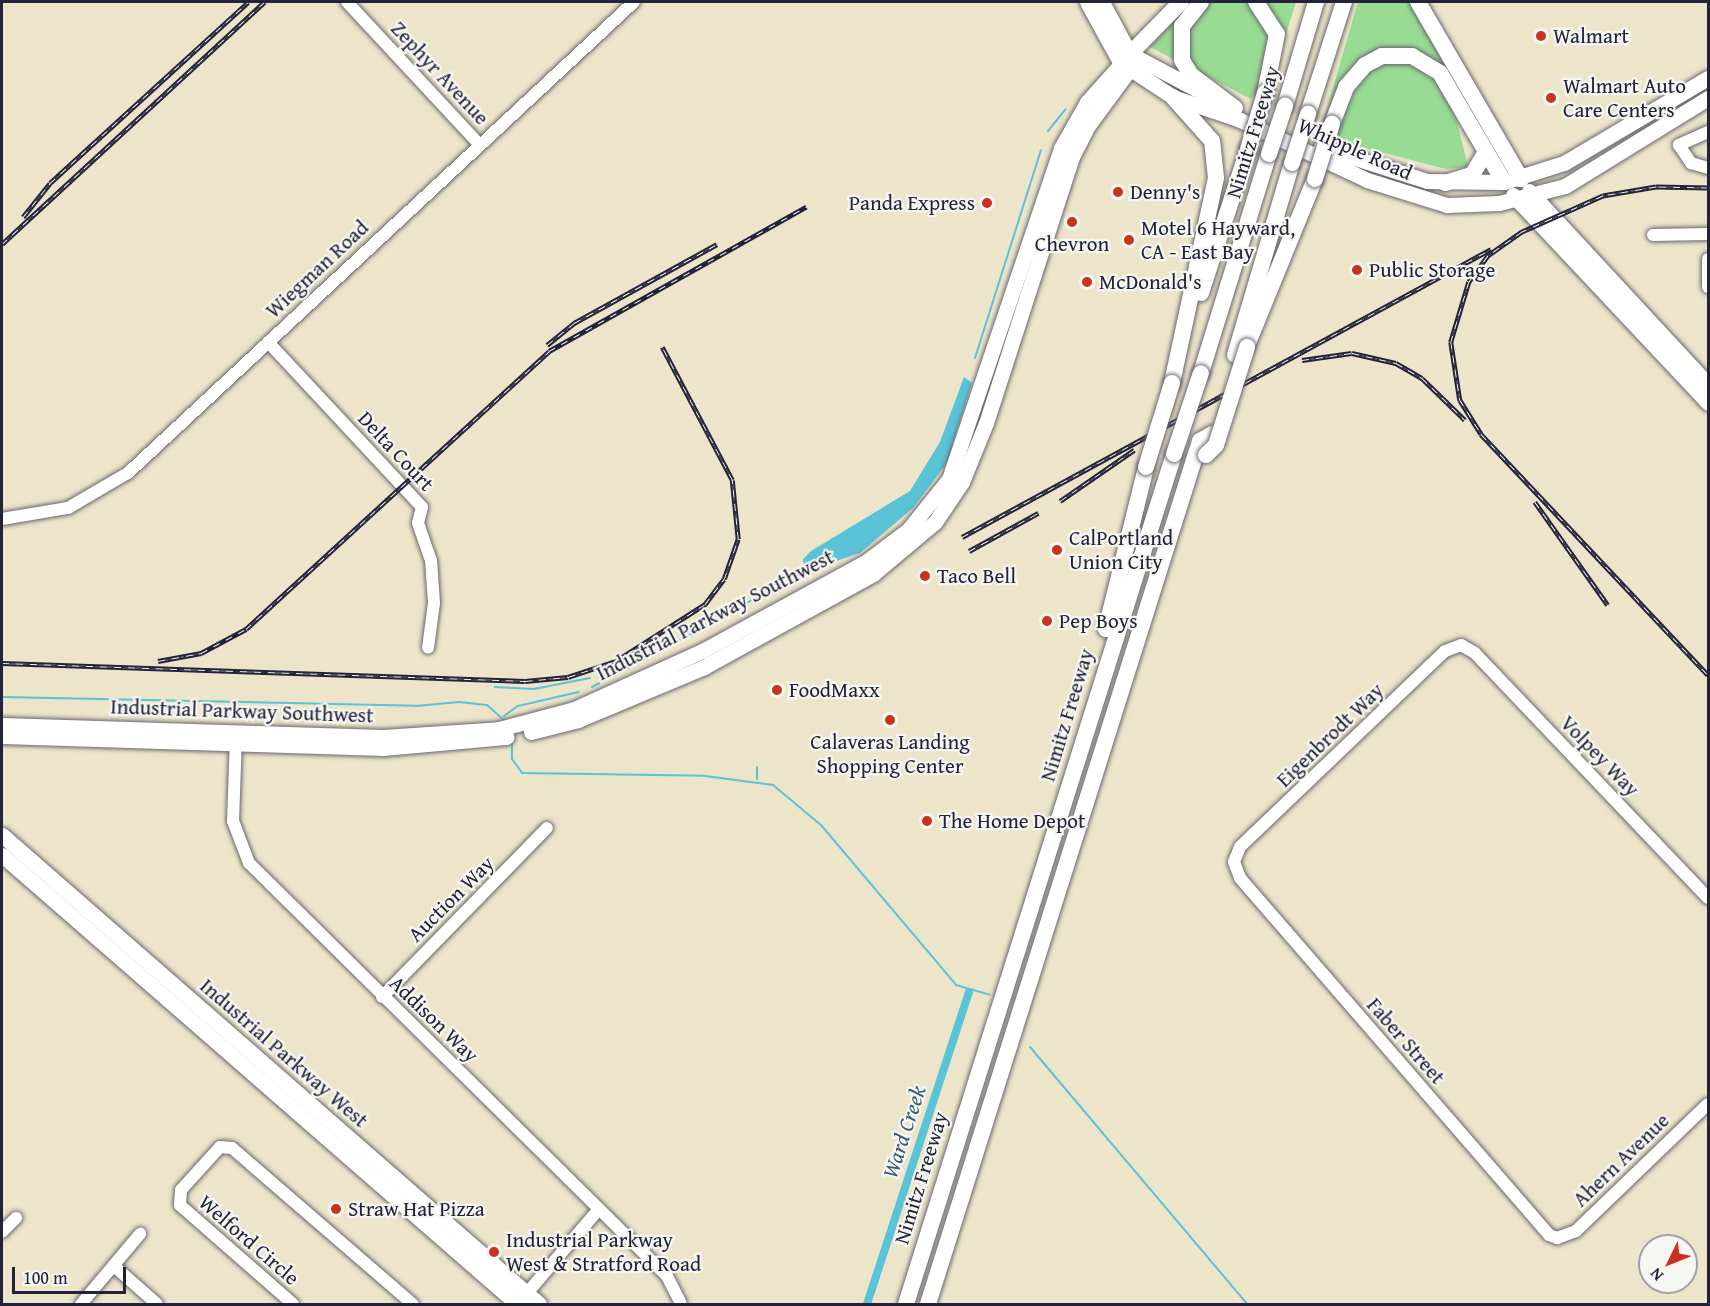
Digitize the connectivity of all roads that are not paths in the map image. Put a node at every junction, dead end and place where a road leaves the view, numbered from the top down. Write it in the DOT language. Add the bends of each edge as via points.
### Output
graph roads {
  1 [pos="347,2"];
  2 [pos="634,2"];
  3 [pos="1087,2"];
  4 [pos="1102,2"];
  5 [pos="1180,2"];
  6 [pos="1202,2"];
  7 [pos="1256,2"];
  8 [pos="1316,2"];
  9 [pos="1344,2"];
  10 [pos="1418,2"];
  11 [pos="1126,62"];
  12 [pos="1708,78"];
  13 [pos="1173,97"];
  14 [pos="1708,98"];
  15 [pos="1235,108"];
  16 [pos="1708,132"];
  17 [pos="480,145"];
  18 [pos="1486,152"];
  19 [pos="1708,168"];
  20 [pos="1512,180"];
  21 [pos="1445,183"];
  22 [pos="1534,197"];
  23 [pos="1516,200"];
  24 [pos="1708,234"];
  25 [pos="1653,235"];
  26 [pos="1708,259"];
  27 [pos="1708,287"];
  28 [pos="268,342"];
  29 [pos="1241,351"];
  30 [pos="992,381"];
  31 [pos="1172,383"];
  32 [pos="1708,384"];
  33 [pos="1708,403"];
  34 [pos="1212,434"];
  35 [pos="1206,455"];
  36 [pos="1162,488"];
  37 [pos="2,519"];
  38 [pos="1461,645"];
  39 [pos="428,648"];
  40 [pos="702,651"];
  41 [pos="704,667"];
  42 [pos="1090,714"];
  43 [pos="2,725"];
  44 [pos="539,725"];
  45 [pos="2,736"];
  46 [pos="236,739"];
  47 [pos="547,828"];
  48 [pos="2,835"];
  49 [pos="2,855"];
  50 [pos="1234,862"];
  51 [pos="1708,898"];
  52 [pos="382,997"];
  53 [pos="1708,1104"];
  54 [pos="598,1209"];
  55 [pos="16,1218"];
  56 [pos="2,1232"];
  57 [pos="140,1234"];
  58 [pos="1557,1238"];
  59 [pos="114,1266"];
  60 [pos="522,1299"];
  61 [pos="681,1303"];
  62 [pos="81,1305"];
  63 [pos="157,1305"];
  64 [pos="293,1305"];
  65 [pos="413,1305"];
  66 [pos="539,1305"];
  67 [pos="906,1305"];
  68 [pos="916,1305"];
  69 [pos="928,1305"];
  70 [pos="938,1305"];
  1 -- 17 [label="street, Zephyr Avenue"];
  2 -- 17 [label="street, Wiegman Road"];
  3 -- 11 [label="main road"];
  4 -- 11 [label="main road"];
  5 -- 11 [label="highway"];
  6 -- 15 [label="highway" via="1182,26 1182,60 1191,75"];
  7 -- 31 [label="highway, bridge" via="1277,34 1265,93"];
  8 -- 36 [label="highway, Nimitz Freeway, bridge"];
  9 -- 29 [label="highway, bridge" via="1292,163"];
  10 -- 20 [label="highway"];
  11 -- 13 [label="main road, Whipple Road"];
  11 -- 15 [label="main road, Whipple Road"];
  11 -- 30 [label="main road, Industrial Parkway Southwest" via="1087,102 1061,148"];
  12 -- 20 [label="main road, Whipple Road" via="1564,163"];
  13 -- 23 [label="main road, Whipple Road" via="1424,201 1463,206"];
  13 -- 31 [label="highway" via="1212,141 1216,178"];
  14 -- 22 [label="main road, Whipple Road" via="1593,171"];
  15 -- 21 [label="main road, Whipple Road" via="1351,159"];
  16 -- 19 [label="street" via="1679,145 1691,163"];
  17 -- 28 [label="street, Wiegman Road"];
  18 -- 20 [label="highway"];
  18 -- 21 [label="highway" via="1472,175"];
  18 -- 29 [label="highway, bridge" via="1440,74 1403,54 1382,56 1357,71"];
  20 -- 21 [label="main road, Whipple Road"];
  20 -- 22 [label="main road"];
  20 -- 23 [label="main road"];
  22 -- 23 [label="main road, Whipple Road"];
  22 -- 32 [label="main road"];
  23 -- 33 [label="main road"];
  24 -- 25 [label="street"];
  26 -- 27 [label="street"];
  28 -- 37 [label="street, Wiegman Road" via="108,488 47,514"];
  28 -- 39 [label="street, Delta Court" via="422,507 418,523 431,560 434,603"];
  29 -- 34 [label="highway"];
  29 -- 35 [label="highway, bridge" via="1216,445"];
  30 -- 40 [label="main road, Industrial Parkway Southwest" via="949,479 908,530 867,561"];
  30 -- 41 [label="main road, Industrial Parkway Southwest" via="962,482 926,531 873,574"];
  31 -- 42 [label="highway, bridge" via="1087,694"];
  34 -- 35 [label="highway"];
  34 -- 69 [label="highway" via="1200,441"];
  35 -- 70 [label="highway"];
  36 -- 42 [label="highway, Nimitz Freeway"];
  36 -- 68 [label="highway" via="1167,503 1162,520"];
  38 -- 50 [label="street, Eigenbrodt Way" via="1445,651 1240,847"];
  38 -- 51 [label="street, Volpey Way" via="1475,653"];
  40 -- 41 [label="main road"];
  40 -- 44 [label="main road, Industrial Parkway Southwest"];
  41 -- 44 [label="main road, Industrial Parkway Southwest"];
  42 -- 67 [label="highway, Nimitz Freeway"];
  43 -- 46 [label="main road, Industrial Parkway Southwest"];
  44 -- 46 [label="main road, Industrial Parkway Southwest" via="459,740"];
  45 -- 46 [label="main road, Industrial Parkway Southwest"];
  46 -- 52 [label="street, Addison Way" via="233,821 249,863"];
  47 -- 52 [label="street, Auction Way"];
  48 -- 60 [label="main road, Industrial Parkway West"];
  49 -- 60 [label="main road, Industrial Parkway West"];
  50 -- 58 [label="street, Faber Street" via="1240,878 1470,1146 1541,1228"];
  52 -- 54 [label="street, Addison Way"];
  53 -- 58 [label="street, Ahern Avenue" via="1576,1231"];
  54 -- 60 [label="street"];
  54 -- 61 [label="street, Addison Way" via="667,1276"];
  55 -- 56 [label="street"];
  57 -- 59 [label="street"];
  59 -- 62 [label="street"];
  59 -- 63 [label="street"];
  60 -- 66 [label="main road, Industrial Parkway West"];
  64 -- 65 [label="street, Welford Circle" via="180,1205 181,1190 220,1147 235,1151"];
}
